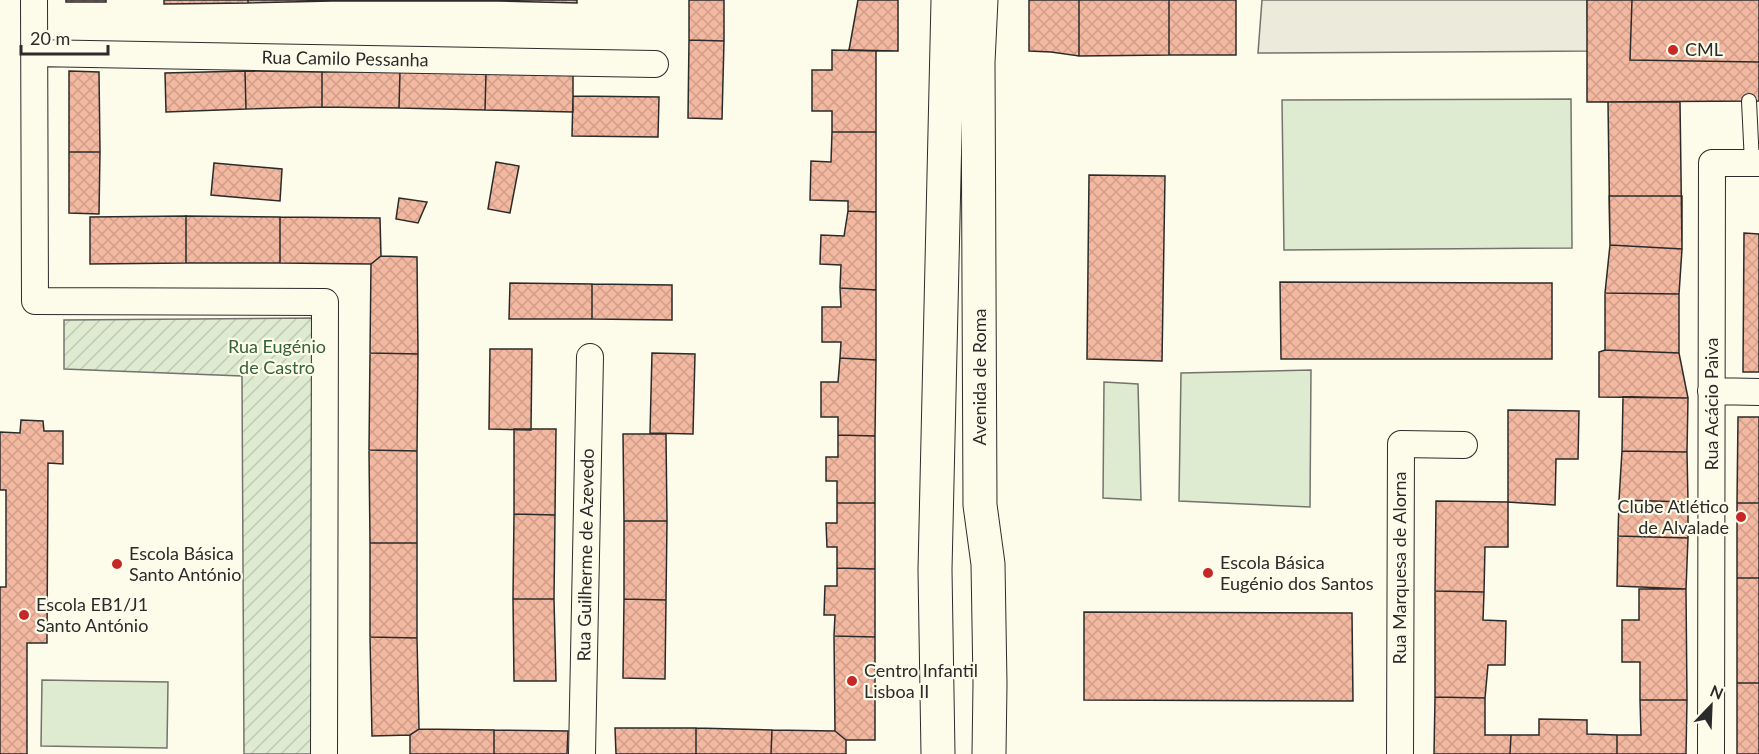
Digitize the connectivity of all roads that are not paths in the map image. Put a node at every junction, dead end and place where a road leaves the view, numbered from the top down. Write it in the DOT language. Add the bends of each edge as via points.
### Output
graph roads {
  1 [pos="34,0"];
  2 [pos="948,0"];
  3 [pos="981,0"];
  4 [pos="34,53"];
  5 [pos="655,64"];
  6 [pos="1749,101"];
  7 [pos="1756,163"];
  8 [pos="590,357"];
  9 [pos="1711,391"];
  10 [pos="1759,392"];
  11 [pos="1464,445"];
  12 [pos="324,754"];
  13 [pos="582,754"];
  14 [pos="938,754"];
  15 [pos="989,754"];
  16 [pos="1400,754"];
  17 [pos="1711,754"];
  1 -- 4 [label="street"];
  2 -- 14 [label="main road" via="935,570"];
  3 -- 15 [label="main road, Avenida de Roma" via="980,505 988,564"];
  4 -- 5 [label="street, Rua Camilo Pessanha"];
  4 -- 12 [label="street" via="34,301 326,302"];
  6 -- 7 [label="lane"];
  7 -- 9 [label="street, Rua Acácio Paiva" via="1712,162"];
  8 -- 13 [label="street, Rua Guilherme de Azevedo"];
  9 -- 10 [label="street"];
  9 -- 17 [label="street, Rua Acácio Paiva"];
  11 -- 16 [label="street, Rua Marquesa de Alorna" via="1401,444"];
}
